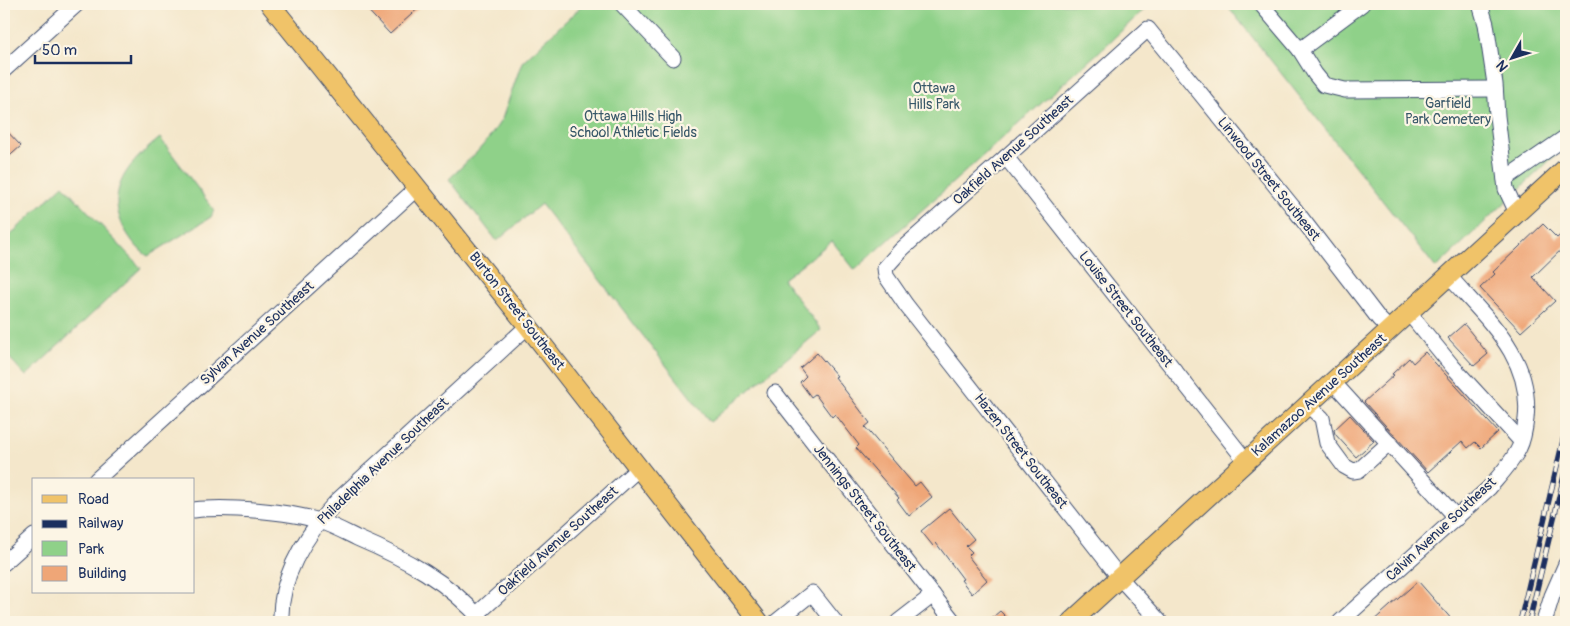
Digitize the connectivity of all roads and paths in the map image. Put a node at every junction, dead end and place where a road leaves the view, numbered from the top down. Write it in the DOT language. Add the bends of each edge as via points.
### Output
graph roads {
  1 [pos="77,4"];
  2 [pos="270,4"];
  3 [pos="622,4"];
  4 [pos="1261,4"];
  5 [pos="1362,4"];
  6 [pos="1480,4"];
  7 [pos="1148,29"];
  8 [pos="1300,50"];
  9 [pos="673,58"];
  10 [pos="4,70"];
  11 [pos="1495,89"];
  12 [pos="1566,137"];
  13 [pos="1006,157"];
  14 [pos="1566,168"];
  15 [pos="1505,179"];
  16 [pos="418,187"];
  17 [pos="1517,213"];
  18 [pos="886,276"];
  19 [pos="1449,276"];
  20 [pos="1409,313"];
  21 [pos="528,326"];
  22 [pos="1390,330"];
  23 [pos="1333,382"];
  24 [pos="775,393"];
  25 [pos="1308,405"];
  26 [pos="1521,441"];
  27 [pos="1388,443"];
  28 [pos="1246,461"];
  29 [pos="639,468"];
  30 [pos="98,478"];
  31 [pos="195,510"];
  32 [pos="1456,518"];
  33 [pos="318,521"];
  34 [pos="32,538"];
  35 [pos="32,552"];
  36 [pos="4,563"];
  37 [pos="1566,564"];
  38 [pos="4,567"];
  39 [pos="1120,578"];
  40 [pos="933,595"];
  41 [pos="480,618"];
  42 [pos="281,622"];
  43 [pos="759,622"];
  44 [pos="776,622"];
  45 [pos="835,622"];
  46 [pos="898,622"];
  47 [pos="954,622"];
  48 [pos="1072,622"];
  49 [pos="1160,622"];
  50 [pos="1341,622"];
  51 [pos="1544,622"];
  1 -- 10 [label="street"];
  2 -- 16 [label="main road, Burton Street Southeast"];
  3 -- 9 [label="street"];
  4 -- 8 [label="street"];
  5 -- 8 [label="street"];
  6 -- 11 [label="street"];
  7 -- 13 [label="street, Oakfield Avenue Southeast"];
  7 -- 22 [label="street, Linwood Street Southeast"];
  8 -- 11 [label="street" via="1324,84 1345,90"];
  11 -- 15 [label="street"];
  12 -- 15 [label="street"];
  13 -- 18 [label="street, Oakfield Avenue Southeast" via="902,249 885,268"];
  13 -- 28 [label="street, Louise Street Southeast"];
  14 -- 17 [label="main road, Kalamazoo Avenue Southeast"];
  15 -- 17 [label="street"];
  16 -- 21 [label="main road, Burton Street Southeast"];
  16 -- 30 [label="street, Sylvan Avenue Southeast"];
  17 -- 19 [label="main road, Kalamazoo Avenue Southeast"];
  18 -- 39 [label="street, Hazen Street Southeast"];
  19 -- 20 [label="main road, Kalamazoo Avenue Southeast"];
  19 -- 26 [label="street, Calvin Avenue Southeast" via="1507,344 1519,365 1527,406"];
  20 -- 22 [label="main road, Kalamazoo Avenue Southeast"];
  20 -- 26 [label="street"];
  21 -- 29 [label="main road, Burton Street Southeast"];
  21 -- 33 [label="street, Philadelphia Avenue Southeast"];
  22 -- 23 [label="main road, Kalamazoo Avenue Southeast"];
  23 -- 25 [label="main road, Kalamazoo Avenue Southeast"];
  23 -- 27 [label="street"];
  24 -- 40 [label="street, Jennings Street Southeast"];
  25 -- 27 [label="street" via="1322,418 1326,444 1352,471 1359,470"];
  25 -- 28 [label="main road, Kalamazoo Avenue Southeast"];
  26 -- 32 [label="street, Calvin Avenue Southeast" via="1505,469 1489,488"];
  27 -- 32 [label="street"];
  28 -- 39 [label="main road, Kalamazoo Avenue Southeast"];
  29 -- 41 [label="street, Oakfield Avenue Southeast"];
  29 -- 43 [label="main road, Burton Street Southeast"];
  31 -- 33 [label="street" via="271,512"];
  32 -- 50 [label="street, Calvin Avenue Southeast"];
  33 -- 41 [label="street" via="405,560 434,578"];
  33 -- 42 [label="street, Philadelphia Avenue Southeast" via="288,575 280,606"];
  34 -- 36 [label="street"];
  35 -- 38 [label="street"];
  37 -- 51 [label="street"];
  39 -- 48 [label="main road, Kalamazoo Avenue Southeast"];
  39 -- 49 [label="street, Hazen Street Southeast"];
  40 -- 46 [label="street"];
  40 -- 47 [label="street, Jennings Street Southeast"];
  44 -- 45 [label="street" via="812,592"];
}
